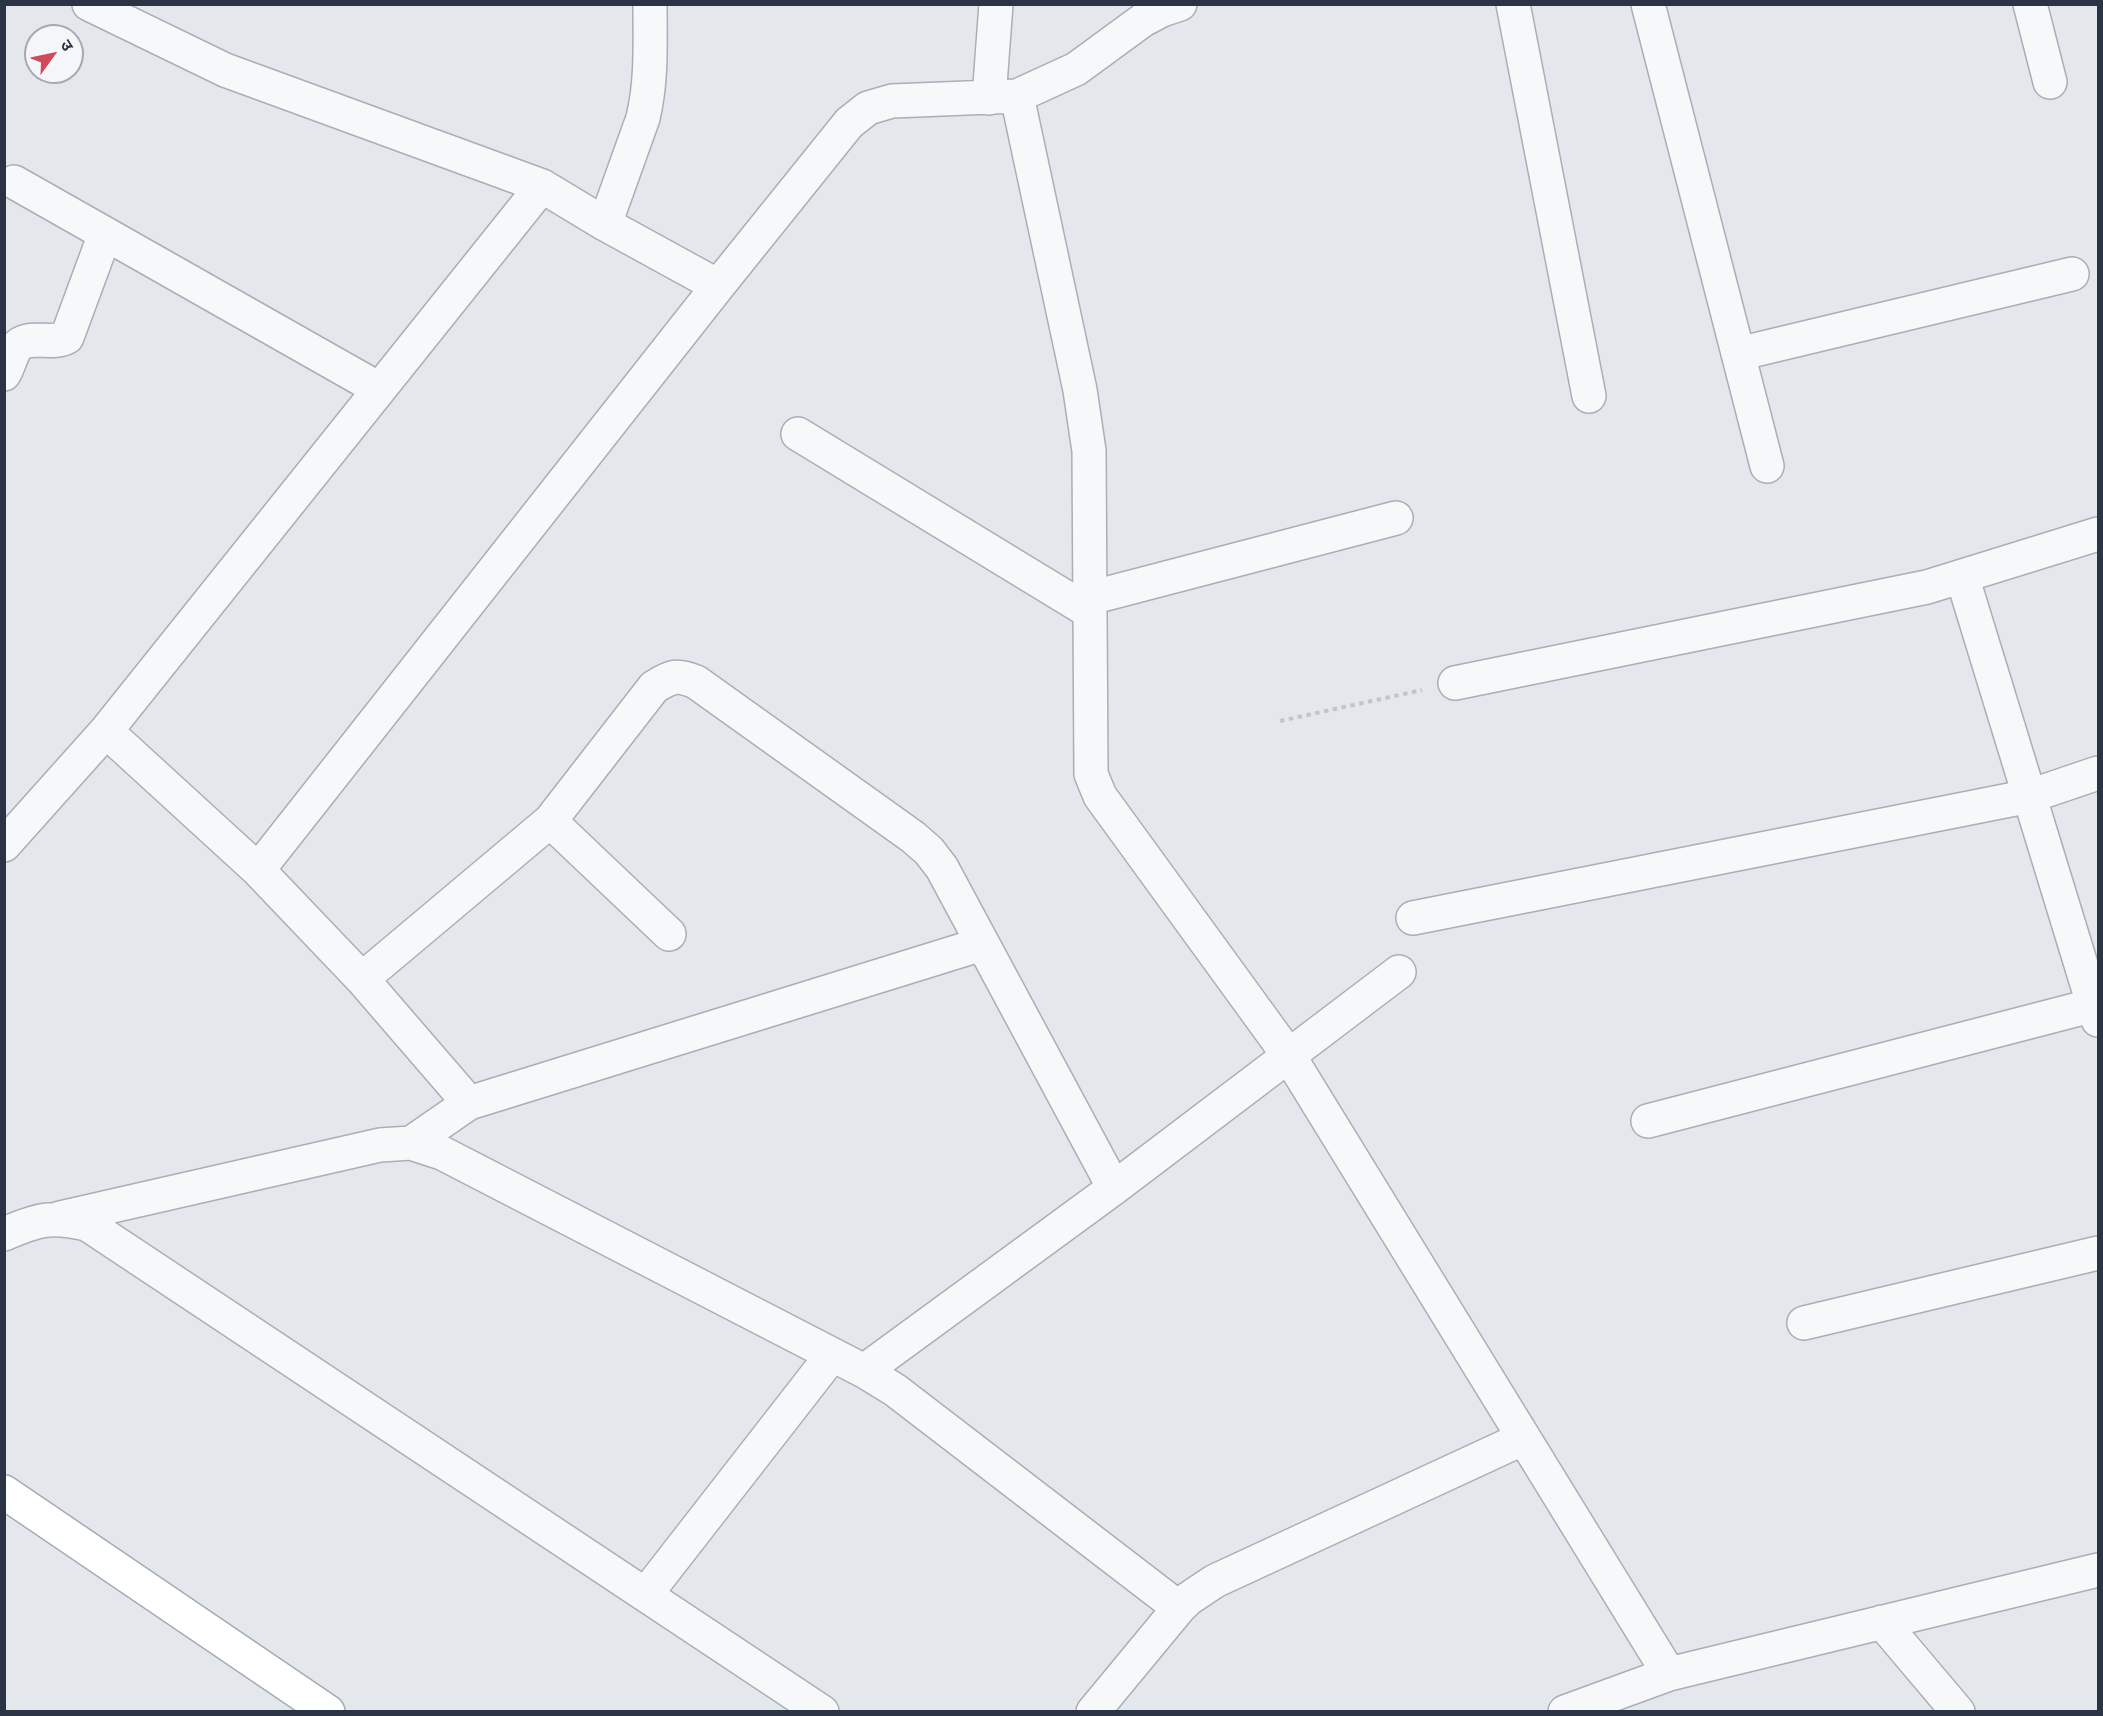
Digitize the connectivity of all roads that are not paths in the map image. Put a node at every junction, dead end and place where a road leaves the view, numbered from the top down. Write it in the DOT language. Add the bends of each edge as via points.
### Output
graph roads {
  1 [pos="89,4"];
  2 [pos="650,4"];
  3 [pos="996,4"];
  4 [pos="1180,4"];
  5 [pos="1513,4"];
  6 [pos="1648,4"];
  7 [pos="2030,4"];
  8 [pos="2050,82"];
  9 [pos="1003,97"];
  10 [pos="14,182"];
  11 [pos="542,186"];
  12 [pos="605,224"];
  13 [pos="105,234"];
  14 [pos="2072,274"];
  15 [pos="718,286"];
  16 [pos="1737,354"];
  17 [pos="4,374"];
  18 [pos="379,389"];
  19 [pos="1589,396"];
  20 [pos="798,434"];
  21 [pos="1767,466"];
  22 [pos="1396,518"];
  23 [pos="2098,534"];
  24 [pos="1962,576"];
  25 [pos="1090,605"];
  26 [pos="1455,683"];
  27 [pos="106,731"];
  28 [pos="2098,773"];
  29 [pos="2030,796"];
  30 [pos="550,821"];
  31 [pos="4,845"];
  32 [pos="258,870"];
  33 [pos="1413,918"];
  34 [pos="669,934"];
  35 [pos="982,944"];
  36 [pos="1399,972"];
  37 [pos="362,979"];
  38 [pos="2097,1010"];
  39 [pos="1289,1056"];
  40 [pos="469,1103"];
  41 [pos="1648,1120"];
  42 [pos="411,1143"];
  43 [pos="1114,1188"];
  44 [pos="60,1218"];
  45 [pos="4,1234"];
  46 [pos="2098,1253"];
  47 [pos="1803,1323"];
  48 [pos="832,1354"];
  49 [pos="864,1371"];
  50 [pos="1524,1438"];
  51 [pos="4,1492"];
  52 [pos="2098,1570"];
  53 [pos="646,1594"];
  54 [pos="1179,1608"];
  55 [pos="1882,1622"];
  56 [pos="1669,1674"];
  57 [pos="327,1712"];
  58 [pos="822,1712"];
  59 [pos="1093,1712"];
  60 [pos="1565,1712"];
  61 [pos="1958,1712"];
  1 -- 11 [label="street" via="225,70"];
  2 -- 12 [label="street" via="650,85 644,118"];
  3 -- 9 [label="street"];
  4 -- 9 [label="street" via="1143,20 1076,69"];
  5 -- 19 [label="street"];
  6 -- 16 [label="street"];
  7 -- 8 [label="street"];
  9 -- 15 [label="street" via="892,101 868,108 849,123"];
  9 -- 25 [label="street" via="1082,400 1089,452"];
  10 -- 13 [label="street"];
  11 -- 12 [label="street"];
  11 -- 18 [label="street"];
  12 -- 15 [label="street"];
  13 -- 17 [label="street" via="67,337 54,342 21,343"];
  13 -- 18 [label="street"];
  14 -- 16 [label="street"];
  15 -- 32 [label="street"];
  16 -- 21 [label="street"];
  18 -- 27 [label="street"];
  20 -- 25 [label="street"];
  22 -- 25 [label="street"];
  23 -- 24 [label="street"];
  24 -- 26 [label="street" via="1927,587"];
  24 -- 29 [label="street"];
  25 -- 39 [label="street" via="1091,774 1100,796"];
  27 -- 31 [label="street"];
  27 -- 32 [label="street"];
  28 -- 29 [label="street"];
  29 -- 33 [label="street"];
  29 -- 38 [label="street"];
  30 -- 34 [label="street"];
  30 -- 35 [label="street" via="654,687 671,676 685,677 929,851"];
  30 -- 37 [label="street"];
  32 -- 37 [label="street"];
  35 -- 40 [label="street"];
  35 -- 43 [label="street"];
  36 -- 39 [label="street"];
  37 -- 40 [label="street"];
  38 -- 41 [label="street"];
  39 -- 43 [label="street"];
  39 -- 50 [label="street"];
  40 -- 42 [label="street"];
  42 -- 44 [label="street" via="380,1145"];
  42 -- 48 [label="street" via="442,1152"];
  43 -- 49 [label="street"];
  44 -- 45 [label="street" via="30,1222"];
  44 -- 53 [label="street" via="87,1224"];
  46 -- 47 [label="street"];
  48 -- 49 [label="street"];
  48 -- 53 [label="street"];
  49 -- 54 [label="street" via="895,1390"];
  50 -- 54 [label="street" via="1215,1581"];
  50 -- 56 [label="street"];
  51 -- 57 [label="main road"];
  52 -- 55 [label="street"];
  53 -- 58 [label="street"];
  54 -- 59 [label="street"];
  55 -- 56 [label="street"];
  55 -- 61 [label="street"];
  56 -- 60 [label="street"];
}
